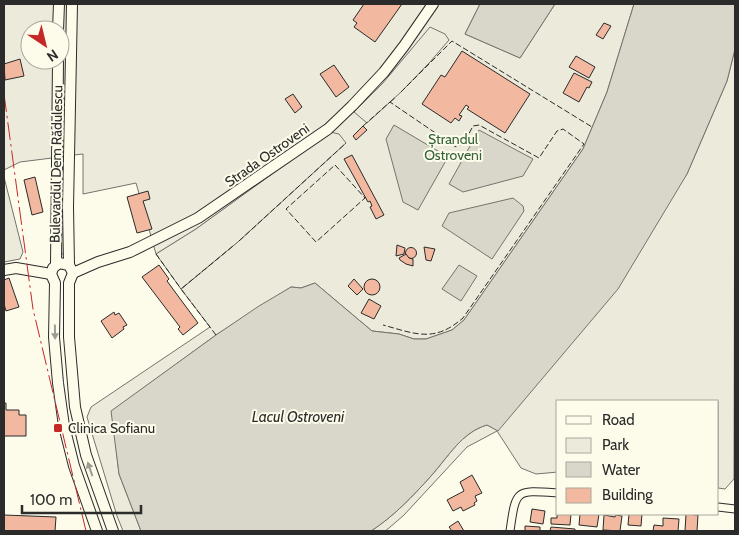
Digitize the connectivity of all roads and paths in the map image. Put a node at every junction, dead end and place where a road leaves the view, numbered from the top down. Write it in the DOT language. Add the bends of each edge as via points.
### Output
graph roads {
  1 [pos="59,4"];
  2 [pos="72,4"];
  3 [pos="434,4"];
  4 [pos="58,20"];
  5 [pos="58,70"];
  6 [pos="4,270"];
  7 [pos="54,272"];
  8 [pos="71,272"];
  9 [pos="556,494"];
  10 [pos="719,507"];
  11 [pos="735,509"];
  12 [pos="97,531"];
  13 [pos="113,531"];
  14 [pos="510,531"];
  1 -- 4 [label="main road"];
  2 -- 8 [label="main road, Bulevardul Dem Rădulescu" via="68,207"];
  3 -- 8 [label="main road, Strada Ostroveni" via="384,72 328,129 198,218 130,252"];
  5 -- 7 [label="main road, Bulevardul Dem Rădulescu"];
  6 -- 7 [label="main road" via="39,265"];
  7 -- 8 [label="main road, Bulevardul Dem Rădulescu" via="63,263"];
  7 -- 8 [label="main road" via="61,285"];
  7 -- 12 [label="main road, Bulevardul Dem Rădulescu, one-way" via="54,337 64,426"];
  13 -- 8 [label="main road, Bulevardul Dem Rădulescu, one-way" via="80,431 70,359"];
  9 -- 14 [label="street" via="529,492 519,495 513,506"];
  10 -- 11 [label="street"];
}
